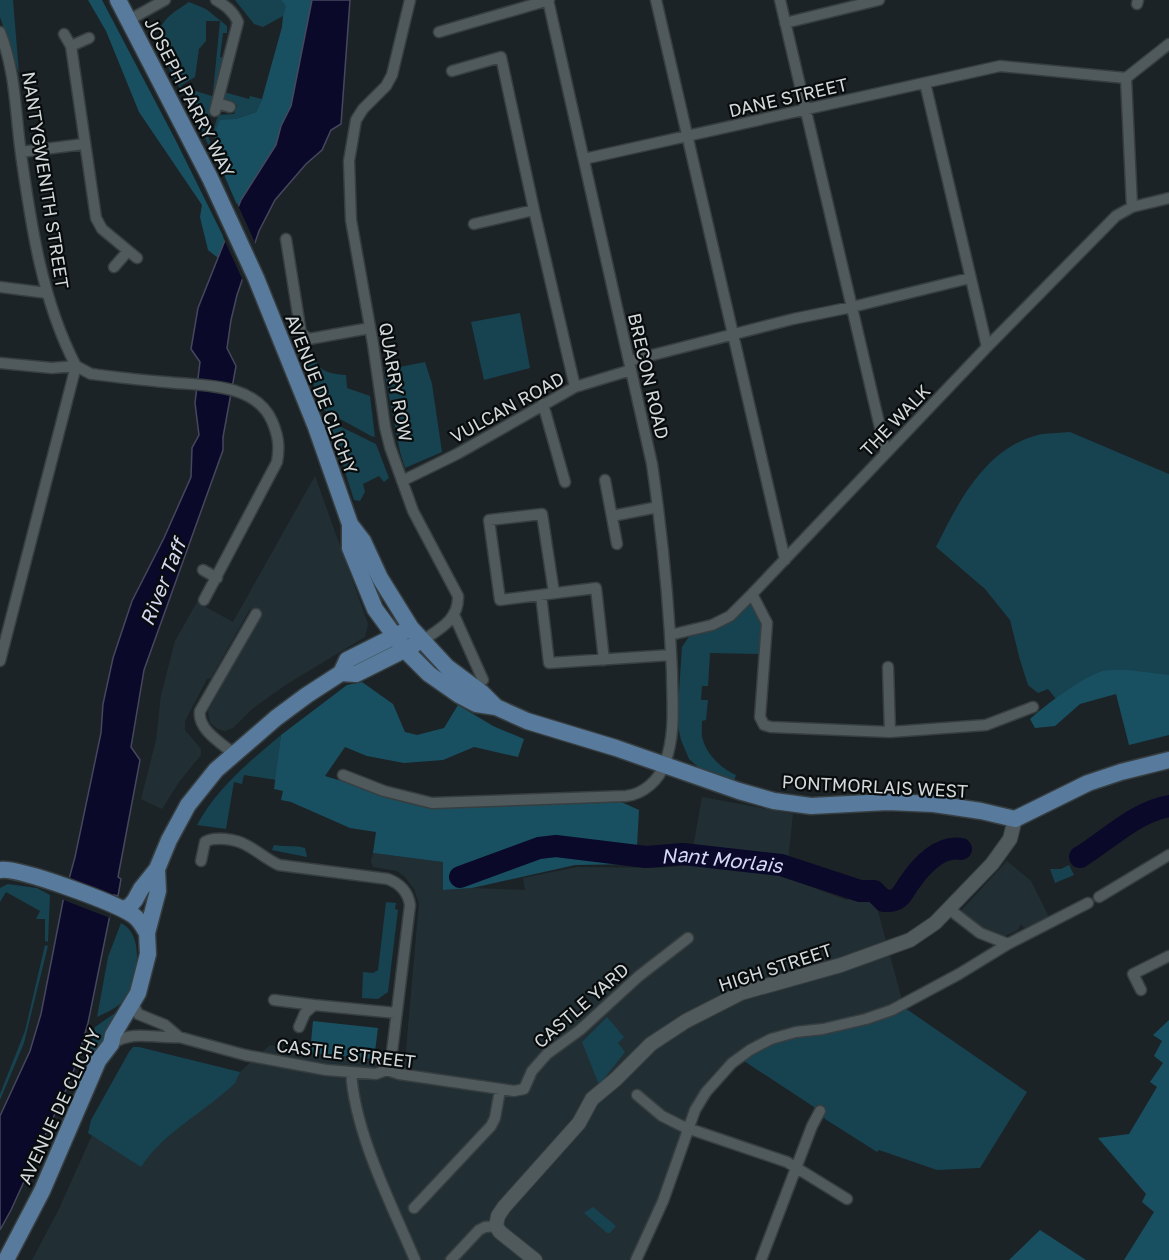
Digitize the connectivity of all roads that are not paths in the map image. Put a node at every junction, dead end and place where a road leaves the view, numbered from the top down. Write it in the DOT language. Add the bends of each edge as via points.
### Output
graph roads {
  1 [pos="118,0"];
  2 [pos="165,0"];
  3 [pos="216,0"];
  4 [pos="410,0"];
  5 [pos="549,0"];
  6 [pos="656,0"];
  7 [pos="780,0"];
  8 [pos="879,0"];
  9 [pos="129,20"];
  10 [pos="785,23"];
  11 [pos="0,32"];
  12 [pos="439,32"];
  13 [pos="64,34"];
  14 [pos="89,38"];
  15 [pos="1169,44"];
  16 [pos="71,46"];
  17 [pos="452,71"];
  18 [pos="1125,78"];
  19 [pos="925,83"];
  20 [pos="230,107"];
  21 [pos="804,110"];
  22 [pos="688,136"];
  23 [pos="84,144"];
  24 [pos="21,152"];
  25 [pos="584,159"];
  26 [pos="1169,198"];
  27 [pos="1132,207"];
  28 [pos="534,210"];
  29 [pos="474,224"];
  30 [pos="286,239"];
  31 [pos="128,251"];
  32 [pos="137,258"];
  33 [pos="114,267"];
  34 [pos="256,278"];
  35 [pos="970,278"];
  36 [pos="0,287"];
  37 [pos="47,293"];
  38 [pos="852,307"];
  39 [pos="370,328"];
  40 [pos="732,335"];
  41 [pos="987,347"];
  42 [pos="0,363"];
  43 [pos="630,365"];
  44 [pos="76,366"];
  45 [pos="575,387"];
  46 [pos="543,404"];
  47 [pos="886,453"];
  48 [pos="605,480"];
  49 [pos="402,481"];
  50 [pos="565,482"];
  51 [pos="658,507"];
  52 [pos="612,516"];
  53 [pos="350,524"];
  54 [pos="617,544"];
  55 [pos="785,560"];
  56 [pos="203,570"];
  57 [pos="217,578"];
  58 [pos="554,592"];
  59 [pos="752,594"];
  60 [pos="541,595"];
  61 [pos="204,600"];
  62 [pos="256,614"];
  63 [pos="454,615"];
  64 [pos="439,629"];
  65 [pos="417,634"];
  66 [pos="670,635"];
  67 [pos="394,636"];
  68 [pos="405,650"];
  69 [pos="671,655"];
  70 [pos="604,660"];
  71 [pos="0,661"];
  72 [pos="888,667"];
  73 [pos="341,673"];
  74 [pos="483,680"];
  75 [pos="496,707"];
  76 [pos="1033,707"];
  77 [pos="890,732"];
  78 [pos="233,753"];
  79 [pos="1169,760"];
  80 [pos="665,765"];
  81 [pos="343,776"];
  82 [pos="1015,819"];
  83 [pos="1169,855"];
  84 [pos="201,861"];
  85 [pos="3,867"];
  86 [pos="157,869"];
  87 [pos="1100,897"];
  88 [pos="1088,903"];
  89 [pos="118,907"];
  90 [pos="949,909"];
  91 [pos="147,933"];
  92 [pos="688,938"];
  93 [pos="1008,944"];
  94 [pos="1169,956"];
  95 [pos="1141,990"];
  96 [pos="274,1000"];
  97 [pos="133,1003"];
  98 [pos="314,1005"];
  99 [pos="396,1013"];
  100 [pos="299,1027"];
  101 [pos="179,1037"];
  102 [pos="111,1044"];
  103 [pos="387,1070"];
  104 [pos="351,1072"];
  105 [pos="500,1090"];
  106 [pos="637,1095"];
  107 [pos="820,1111"];
  108 [pos="688,1128"];
  109 [pos="796,1168"];
  110 [pos="847,1199"];
  111 [pos="414,1208"];
  112 [pos="496,1226"];
  113 [pos="6,1260"];
  114 [pos="415,1260"];
  115 [pos="451,1260"];
  116 [pos="534,1260"];
  117 [pos="636,1260"];
  118 [pos="761,1260"];
  1 -- 9 [label="main road, JOSEPH PARRY WAY"];
  2 -- 9 [label="street"];
  3 -- 20 [label="street" via="229,8 238,22 216,107"];
  4 -- 39 [label="street, QUARRY ROW" via="392,75 356,120 349,161 351,220"];
  5 -- 12 [label="street"];
  5 -- 25 [label="street, BRECON ROAD"];
  6 -- 22 [label="street"];
  7 -- 10 [label="street"];
  8 -- 10 [label="street"];
  9 -- 34 [label="main road, JOSEPH PARRY WAY" via="205,167"];
  10 -- 21 [label="street"];
  11 -- 24 [label="street, NANTYGWENITH STREET" via="14,78"];
  13 -- 16 [label="street"];
  14 -- 16 [label="street"];
  15 -- 18 [label="street"];
  16 -- 23 [label="street"];
  17 -- 28 [label="street" via="501,57"];
  18 -- 19 [label="street, DANE STREET" via="1000,66"];
  18 -- 27 [label="street"];
  19 -- 21 [label="street, DANE STREET"];
  19 -- 35 [label="street"];
  21 -- 22 [label="street, DANE STREET"];
  21 -- 38 [label="street"];
  22 -- 25 [label="street, DANE STREET"];
  22 -- 40 [label="street"];
  23 -- 24 [label="street"];
  23 -- 31 [label="street" via="96,218 102,229"];
  24 -- 37 [label="street, NANTYGWENITH STREET"];
  25 -- 43 [label="street, BRECON ROAD"];
  26 -- 27 [label="street"];
  27 -- 41 [label="street, THE WALK" via="1116,216"];
  28 -- 29 [label="street"];
  28 -- 45 [label="street"];
  30 -- 39 [label="street" via="301,333 309,339"];
  31 -- 32 [label="street"];
  31 -- 33 [label="street"];
  34 -- 53 [label="main road, AVENUE DE CLICHY"];
  35 -- 38 [label="street, VULCAN ROAD"];
  35 -- 41 [label="street"];
  36 -- 37 [label="street"];
  37 -- 44 [label="street, NANTYGWENITH STREET"];
  38 -- 40 [label="street, VULCAN ROAD"];
  38 -- 47 [label="street"];
  39 -- 49 [label="street, QUARRY ROW" via="385,427"];
  40 -- 43 [label="street, VULCAN ROAD"];
  40 -- 55 [label="street"];
  41 -- 47 [label="street, THE WALK"];
  42 -- 44 [label="street"];
  43 -- 45 [label="street, VULCAN ROAD"];
  43 -- 51 [label="street, BRECON ROAD"];
  44 -- 57 [label="street" via="91,374 235,391 258,400 270,416 277,433 277,462"];
  44 -- 71 [label="street"];
  45 -- 46 [label="street, VULCAN ROAD"];
  46 -- 49 [label="street, VULCAN ROAD"];
  46 -- 50 [label="street"];
  47 -- 55 [label="street, THE WALK"];
  48 -- 52 [label="street"];
  49 -- 63 [label="street, QUARRY ROW" via="427,539 454,587 458,607"];
  51 -- 52 [label="street"];
  51 -- 66 [label="street, BRECON ROAD"];
  52 -- 54 [label="street"];
  53 -- 65 [label="main road, AVENUE DE CLICHY"];
  53 -- 67 [label="main road, AVENUE DE CLICHY" via="350,548 375,609"];
  55 -- 59 [label="street, THE WALK"];
  56 -- 57 [label="street"];
  57 -- 61 [label="street"];
  58 -- 60 [label="street"];
  58 -- 60 [label="street" via="542,514 489,520 500,600"];
  58 -- 70 [label="street" via="596,588"];
  59 -- 66 [label="street, THE WALK" via="729,616 712,625"];
  59 -- 77 [label="street" via="767,623 760,717 764,724 771,728"];
  60 -- 70 [label="street" via="549,663"];
  62 -- 78 [label="street" via="199,717 209,733"];
  63 -- 64 [label="street"];
  63 -- 74 [label="street"];
  64 -- 65 [label="street"];
  64 -- 65 [label="street"];
  65 -- 67 [label="main road"];
  65 -- 68 [label="main road, AVENUE DE CLICHY"];
  65 -- 75 [label="main road, AVENUE DE CLICHY" via="447,667"];
  66 -- 69 [label="street, BRECON ROAD"];
  67 -- 68 [label="main road"];
  67 -- 73 [label="main road, AVENUE DE CLICHY" via="347,660"];
  68 -- 73 [label="main road, AVENUE DE CLICHY" via="356,674"];
  68 -- 75 [label="main road" via="429,674 459,695 476,704"];
  69 -- 70 [label="street"];
  69 -- 80 [label="street, BRECON ROAD" via="673,725"];
  72 -- 77 [label="street"];
  73 -- 78 [label="main road, AVENUE DE CLICHY"];
  75 -- 80 [label="main road, PONTMORLAIS WEST" via="527,721"];
  76 -- 77 [label="street" via="986,725"];
  78 -- 86 [label="main road, AVENUE DE CLICHY" via="188,805"];
  79 -- 82 [label="main road" via="1088,783"];
  80 -- 81 [label="street" via="639,795 467,802 432,803"];
  80 -- 82 [label="main road, PONTMORLAIS WEST" via="774,801 812,806 934,804"];
  82 -- 90 [label="street, HIGH STREET" via="1010,839 992,864"];
  83 -- 87 [label="street"];
  84 -- 99 [label="street" via="205,842 218,839 246,844 279,865 397,883 407,893 410,905"];
  85 -- 89 [label="main road"];
  86 -- 89 [label="main road, AVENUE DE CLICHY" via="130,906"];
  86 -- 91 [label="main road, AVENUE DE CLICHY" via="158,891"];
  88 -- 93 [label="street"];
  89 -- 91 [label="main road" via="140,921"];
  90 -- 93 [label="street" via="980,933"];
  90 -- 112 [label="street, HIGH STREET" via="910,940 841,965 741,993 651,1044 592,1099 579,1123 504,1207"];
  91 -- 97 [label="main road, AVENUE DE CLICHY" via="148,954"];
  92 -- 105 [label="street, CASTLE YARD" via="547,1054 532,1071 524,1089"];
  93 -- 108 [label="street" via="892,1010 771,1039 750,1050 705,1092"];
  94 -- 95 [label="street" via="1133,974"];
  96 -- 98 [label="street"];
  97 -- 101 [label="street, CASTLE STREET" via="138,1014 165,1025"];
  97 -- 102 [label="main road, AVENUE DE CLICHY"];
  98 -- 99 [label="street"];
  98 -- 100 [label="street"];
  99 -- 103 [label="street"];
  101 -- 102 [label="street" via="131,1035"];
  101 -- 104 [label="street, CASTLE STREET" via="296,1066"];
  102 -- 113 [label="main road, AVENUE DE CLICHY" via="98,1061 42,1191"];
  103 -- 104 [label="street, CASTLE STREET" via="376,1074"];
  103 -- 105 [label="street, CASTLE STREET"];
  104 -- 114 [label="street" via="357,1115"];
  105 -- 111 [label="street" via="491,1126"];
  106 -- 108 [label="street" via="662,1116"];
  107 -- 109 [label="street"];
  108 -- 109 [label="street"];
  108 -- 117 [label="street" via="663,1201"];
  109 -- 110 [label="street"];
  109 -- 118 [label="street"];
  112 -- 115 [label="street" via="479,1230"];
  112 -- 116 [label="street"];
}
